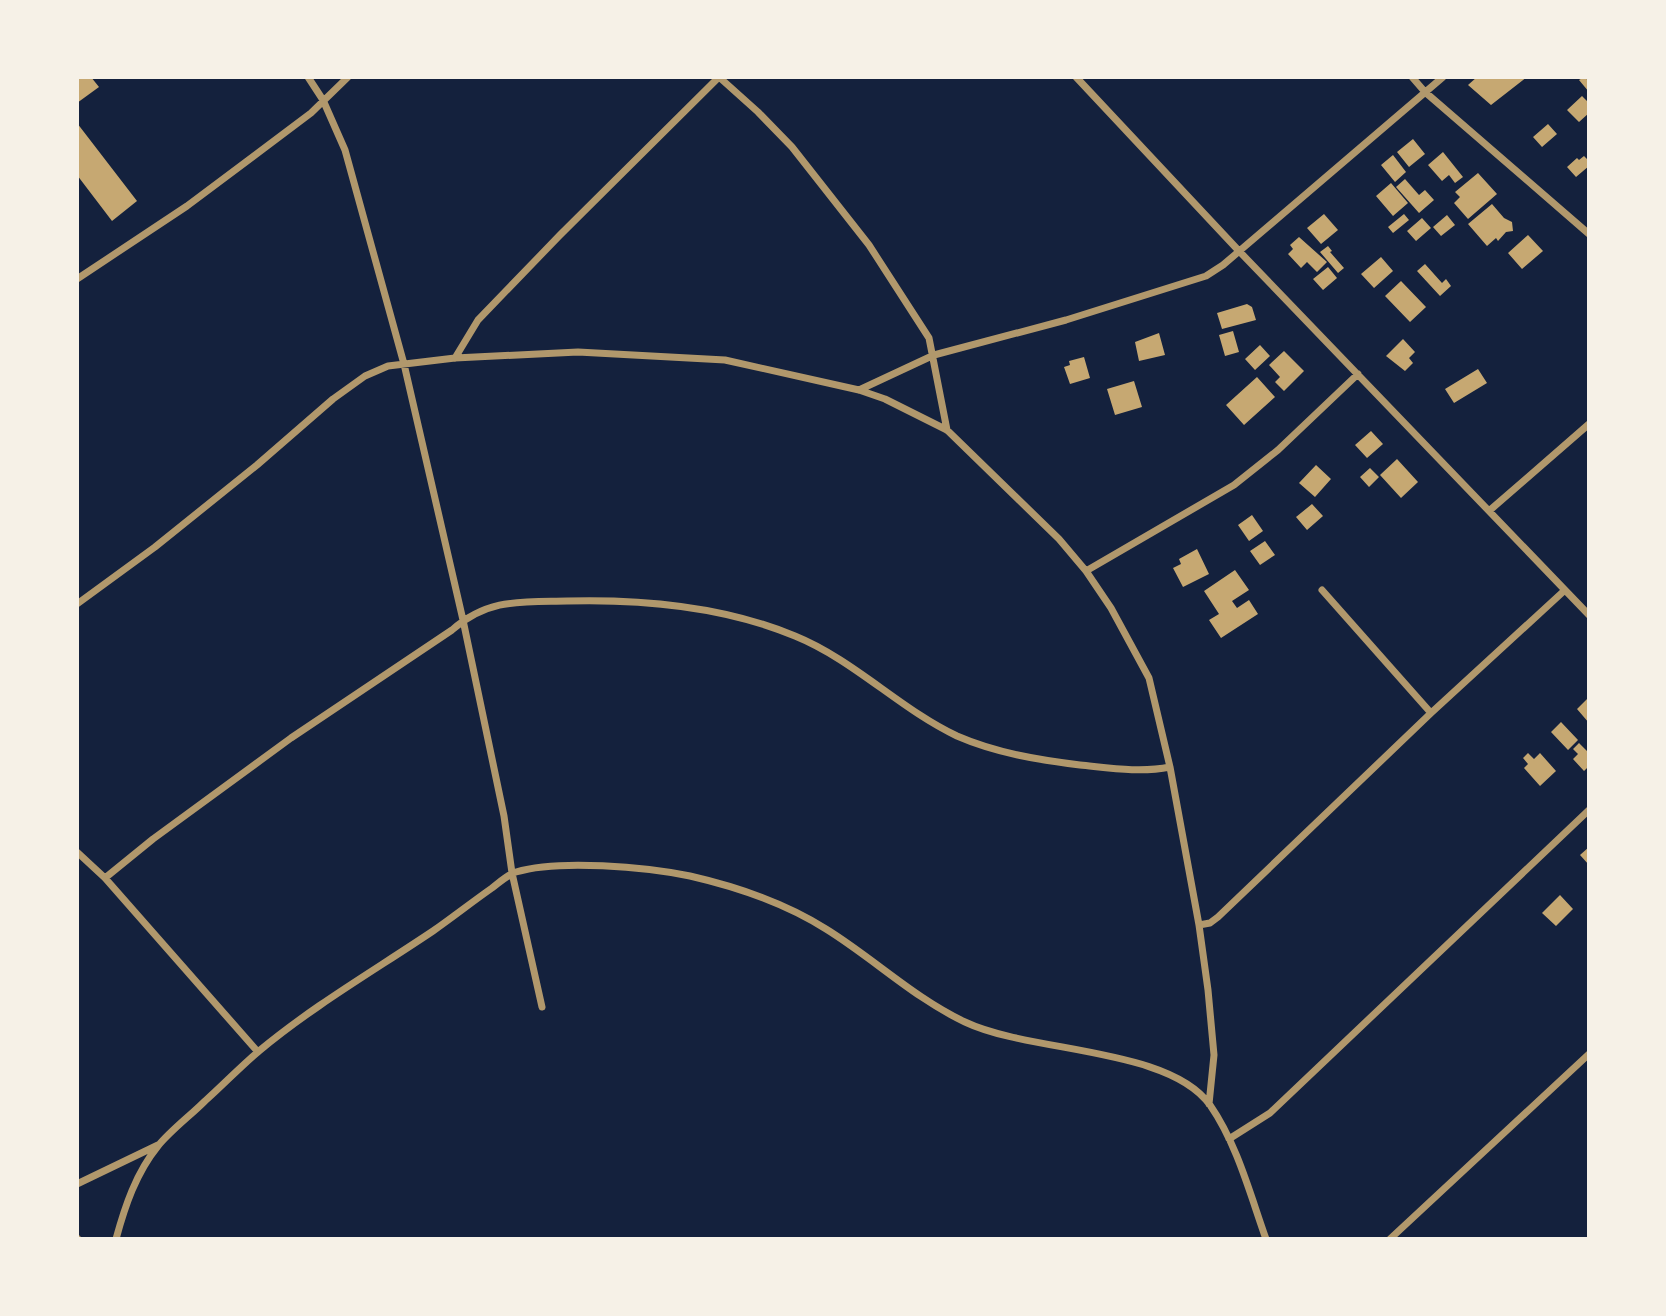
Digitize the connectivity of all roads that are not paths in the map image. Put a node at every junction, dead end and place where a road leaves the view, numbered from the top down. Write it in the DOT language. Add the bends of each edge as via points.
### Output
graph roads {
  1 [pos="308,77"];
  2 [pos="348,77"];
  3 [pos="719,77"];
  4 [pos="1076,77"];
  5 [pos="1412,77"];
  6 [pos="1443,77"];
  7 [pos="1426,92"];
  8 [pos="323,100"];
  9 [pos="1589,234"];
  10 [pos="1239,251"];
  11 [pos="77,279"];
  12 [pos="934,355"];
  13 [pos="455,358"];
  14 [pos="404,364"];
  15 [pos="1358,374"];
  16 [pos="859,390"];
  17 [pos="1589,424"];
  18 [pos="947,430"];
  19 [pos="1489,511"];
  20 [pos="1086,571"];
  21 [pos="1322,590"];
  22 [pos="1565,590"];
  23 [pos="77,604"];
  24 [pos="1589,615"];
  25 [pos="463,620"];
  26 [pos="1432,713"];
  27 [pos="1170,767"];
  28 [pos="1589,810"];
  29 [pos="77,852"];
  30 [pos="512,873"];
  31 [pos="105,878"];
  32 [pos="1199,925"];
  33 [pos="542,1007"];
  34 [pos="258,1052"];
  35 [pos="1589,1054"];
  36 [pos="1209,1104"];
  37 [pos="1229,1139"];
  38 [pos="159,1145"];
  39 [pos="77,1184"];
  40 [pos="116,1239"];
  41 [pos="1266,1239"];
  42 [pos="1390,1239"];
  1 -- 8 [label="street"];
  2 -- 8 [label="street"];
  3 -- 12 [label="street" via="792,147 869,245 929,338"];
  3 -- 13 [label="street" via="478,320"];
  4 -- 10 [label="street"];
  5 -- 7 [label="street"];
  6 -- 7 [label="street"];
  7 -- 9 [label="street"];
  7 -- 10 [label="street"];
  8 -- 11 [label="street" via="187,206"];
  8 -- 14 [label="street" via="357,186"];
  10 -- 12 [label="street" via="1206,276 1166,291"];
  10 -- 15 [label="street"];
  12 -- 16 [label="street"];
  12 -- 18 [label="street"];
  13 -- 14 [label="street"];
  13 -- 16 [label="street" via="578,352 725,360"];
  14 -- 23 [label="street" via="365,376 333,399 247,474"];
  14 -- 25 [label="street"];
  15 -- 19 [label="street"];
  15 -- 20 [label="street" via="1234,485"];
  16 -- 18 [label="street"];
  17 -- 19 [label="street"];
  18 -- 20 [label="street" via="1031,510"];
  19 -- 22 [label="street"];
  20 -- 27 [label="street" via="1149,678"];
  21 -- 26 [label="street"];
  22 -- 24 [label="street"];
  22 -- 26 [label="street"];
  25 -- 27 [label="street" via="491,606 531,602 629,602 708,610 798,637 957,736 995,750 1121,769"];
  25 -- 30 [label="street"];
  25 -- 31 [label="street" via="208,797"];
  26 -- 32 [label="street" via="1218,917"];
  27 -- 32 [label="street"];
  28 -- 37 [label="street" via="1270,1113"];
  29 -- 31 [label="street"];
  30 -- 33 [label="street"];
  30 -- 34 [label="street"];
  30 -- 36 [label="street" via="555,867 645,868 727,885 808,918 964,1022 1017,1040 1152,1068 1195,1088"];
  31 -- 34 [label="street"];
  32 -- 36 [label="street" via="1214,1055"];
  34 -- 38 [label="street"];
  35 -- 42 [label="street"];
  36 -- 37 [label="street"];
  37 -- 41 [label="street"];
  38 -- 39 [label="street"];
  38 -- 40 [label="street" via="138,1178"];
}
